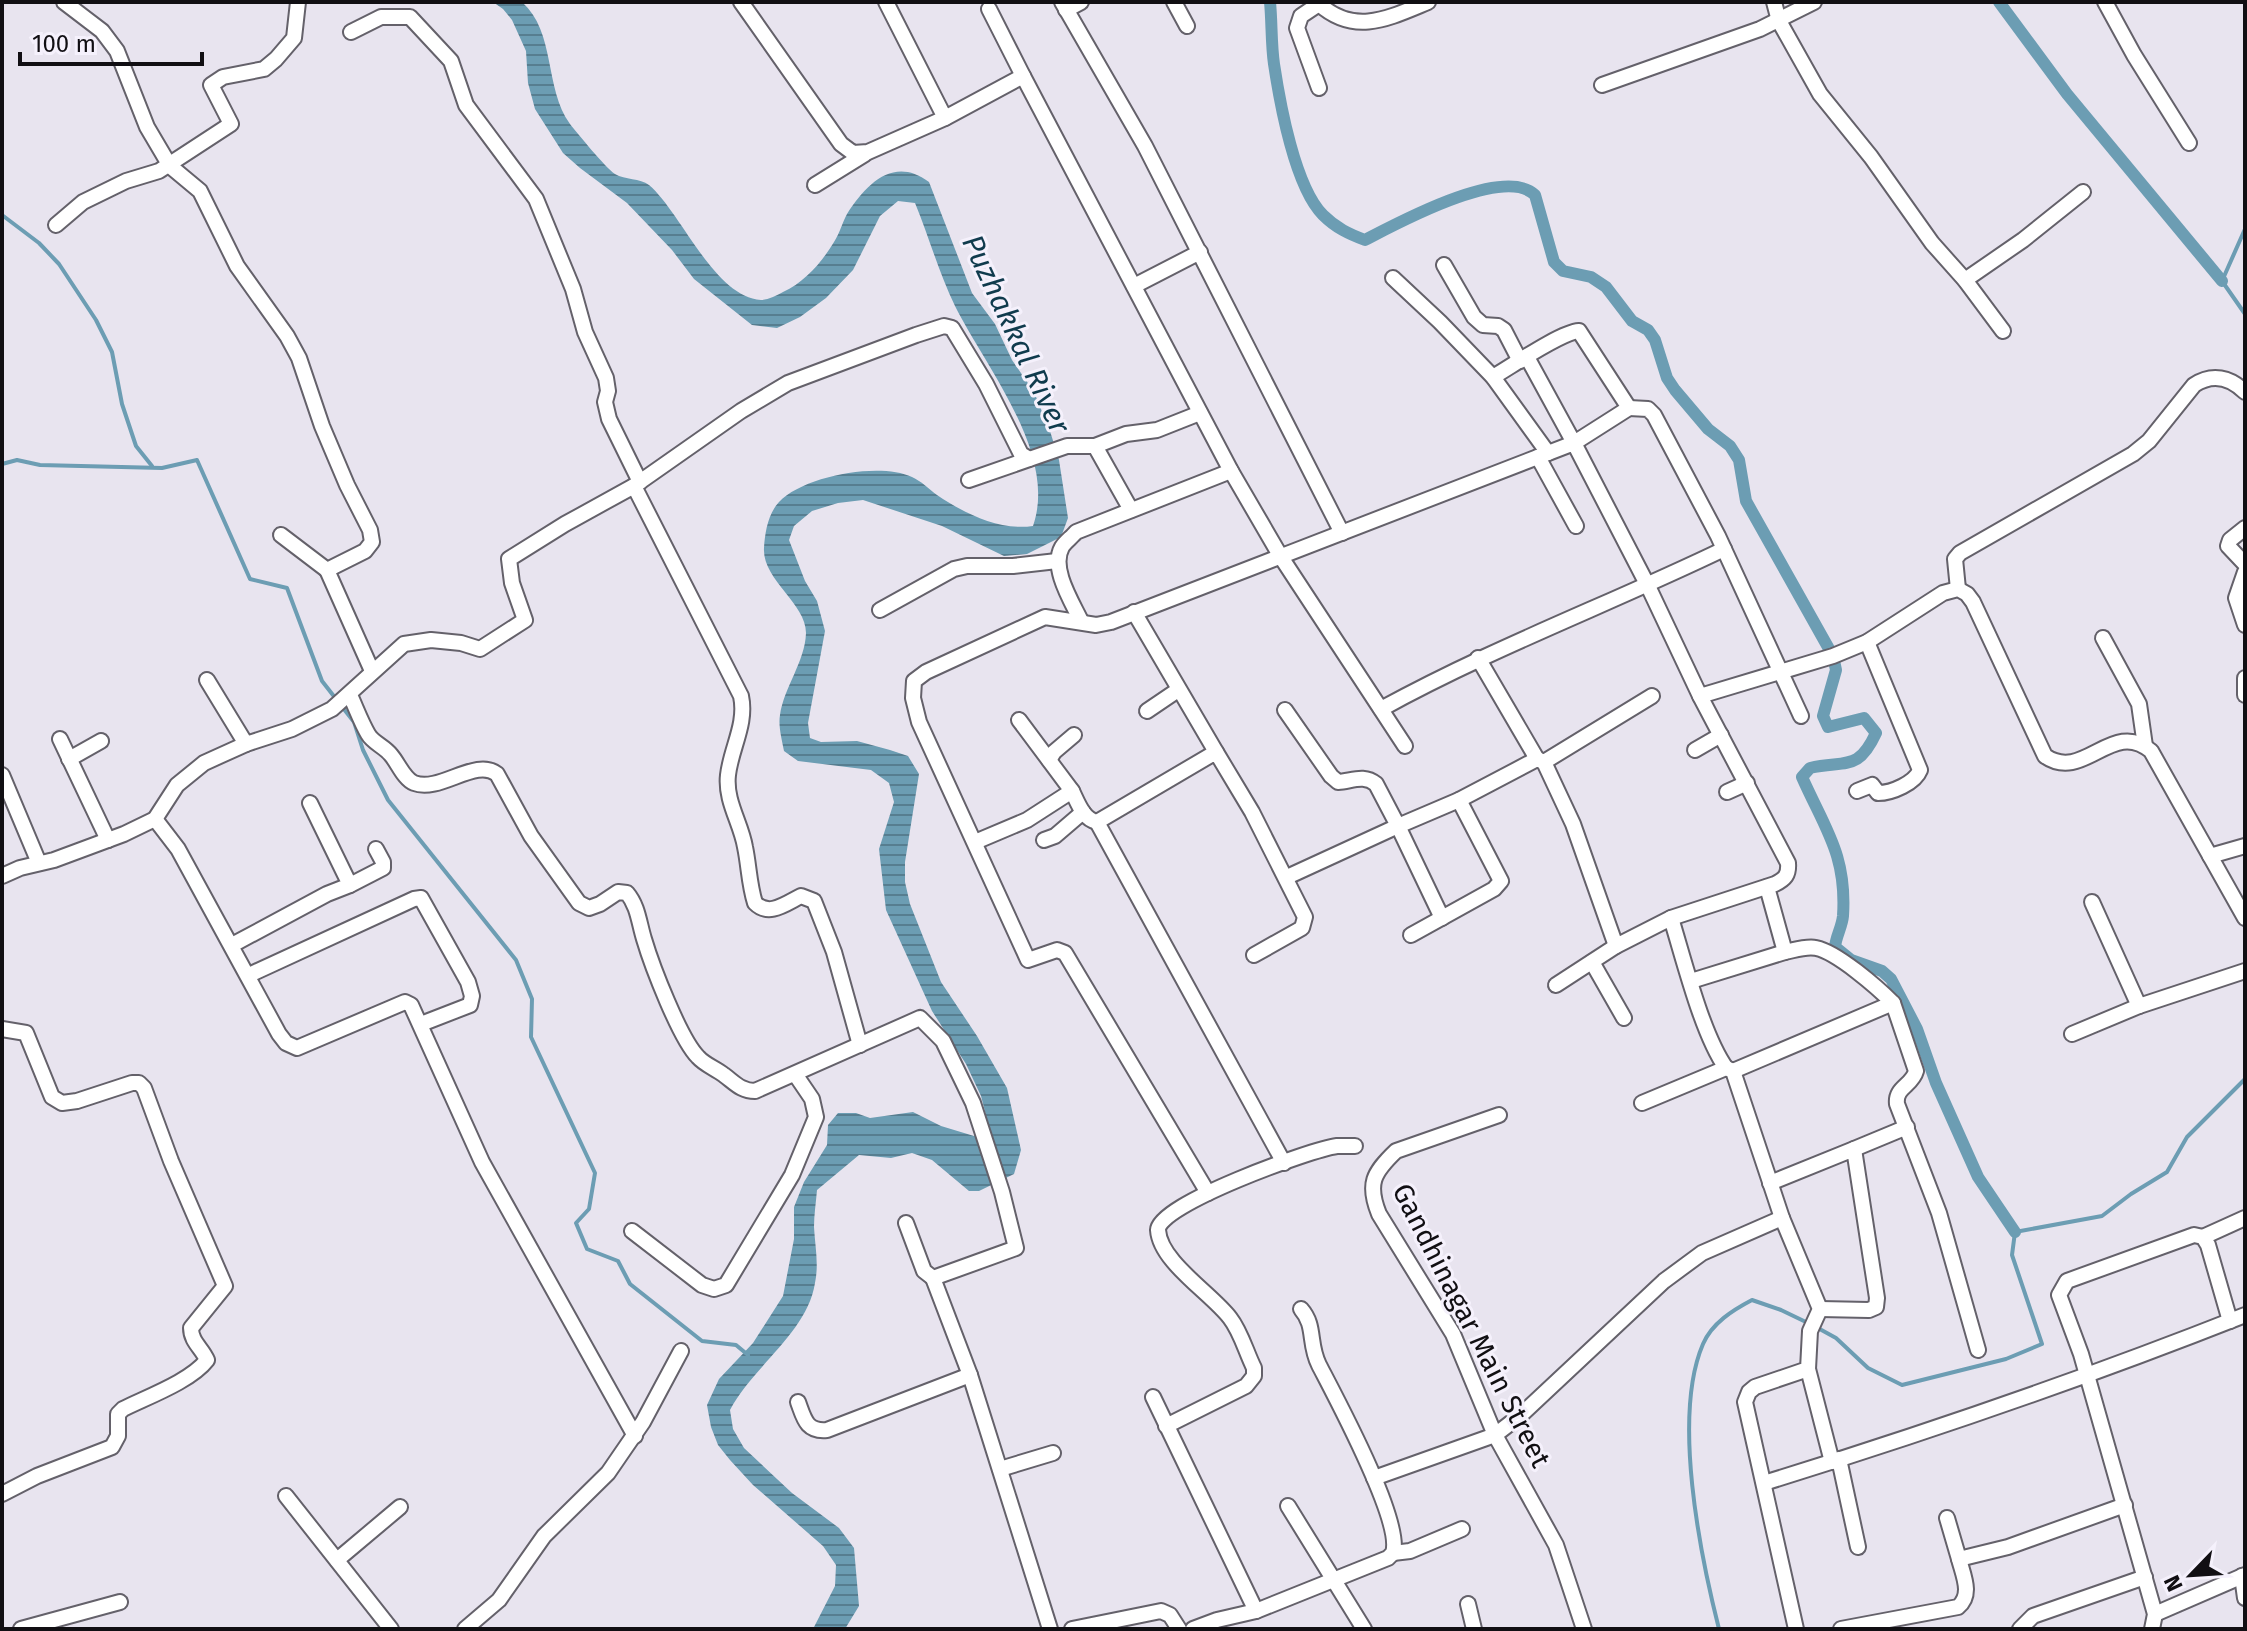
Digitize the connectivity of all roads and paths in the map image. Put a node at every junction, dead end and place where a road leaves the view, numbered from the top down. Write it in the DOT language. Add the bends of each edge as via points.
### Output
graph roads {
  1 [pos="64,2"];
  2 [pos="298,2"];
  3 [pos="741,2"];
  4 [pos="886,2"];
  5 [pos="1081,2"];
  6 [pos="1174,2"];
  7 [pos="1428,2"];
  8 [pos="1774,2"];
  9 [pos="1814,2"];
  10 [pos="2105,2"];
  11 [pos="1318,3"];
  12 [pos="1064,6"];
  13 [pos="407,9"];
  14 [pos="989,9"];
  15 [pos="1779,21"];
  16 [pos="1187,26"];
  17 [pos="351,32"];
  18 [pos="1023,76"];
  19 [pos="1602,85"];
  20 [pos="1319,88"];
  21 [pos="945,118"];
  22 [pos="2189,143"];
  23 [pos="868,152"];
  24 [pos="170,166"];
  25 [pos="815,185"];
  26 [pos="2083,192"];
  27 [pos="56,225"];
  28 [pos="1200,252"];
  29 [pos="1444,265"];
  30 [pos="1393,278"];
  31 [pos="1965,280"];
  32 [pos="1134,286"];
  33 [pos="2003,331"];
  34 [pos="1524,359"];
  35 [pos="1493,377"];
  36 [pos="2245,392"];
  37 [pos="1629,408"];
  38 [pos="1200,413"];
  39 [pos="1574,443"];
  40 [pos="1095,446"];
  41 [pos="1543,455"];
  42 [pos="1029,459"];
  43 [pos="1231,471"];
  44 [pos="969,480"];
  45 [pos="637,484"];
  46 [pos="1131,510"];
  47 [pos="1576,526"];
  48 [pos="2245,528"];
  49 [pos="1342,533"];
  50 [pos="281,535"];
  51 [pos="1724,549"];
  52 [pos="1281,557"];
  53 [pos="1057,561"];
  54 [pos="2245,564"];
  55 [pos="327,570"];
  56 [pos="2245,572"];
  57 [pos="1648,586"];
  58 [pos="1958,589"];
  59 [pos="880,610"];
  60 [pos="1134,612"];
  61 [pos="1081,621"];
  62 [pos="2245,625"];
  63 [pos="2103,638"];
  64 [pos="1867,642"];
  65 [pos="1478,658"];
  66 [pos="372,671"];
  67 [pos="1780,672"];
  68 [pos="2245,678"];
  69 [pos="207,680"];
  70 [pos="1178,690"];
  71 [pos="2245,695"];
  72 [pos="1652,696"];
  73 [pos="1700,696"];
  74 [pos="341,701"];
  75 [pos="1381,709"];
  76 [pos="1285,710"];
  77 [pos="1147,711"];
  78 [pos="1801,716"];
  79 [pos="1019,720"];
  80 [pos="1074,735"];
  81 [pos="1721,735"];
  82 [pos="60,739"];
  83 [pos="101,741"];
  84 [pos="246,744"];
  85 [pos="1405,746"];
  86 [pos="2145,746"];
  87 [pos="1695,750"];
  88 [pos="1216,752"];
  89 [pos="69,759"];
  90 [pos="1049,760"];
  91 [pos="1541,761"];
  92 [pos="2,775"];
  93 [pos="1747,783"];
  94 [pos="1072,791"];
  95 [pos="1857,791"];
  96 [pos="1727,792"];
  97 [pos="1459,800"];
  98 [pos="310,803"];
  99 [pos="1083,812"];
  100 [pos="155,819"];
  101 [pos="1097,822"];
  102 [pos="1398,826"];
  103 [pos="108,840"];
  104 [pos="1044,840"];
  105 [pos="975,842"];
  106 [pos="2245,846"];
  107 [pos="376,849"];
  108 [pos="2210,856"];
  109 [pos="39,863"];
  110 [pos="2,876"];
  111 [pos="1287,877"];
  112 [pos="350,885"];
  113 [pos="1767,887"];
  114 [pos="2092,902"];
  115 [pos="1442,918"];
  116 [pos="1671,918"];
  117 [pos="2245,918"];
  118 [pos="1411,935"];
  119 [pos="232,945"];
  120 [pos="1616,946"];
  121 [pos="1785,952"];
  122 [pos="1254,955"];
  123 [pos="1592,962"];
  124 [pos="2245,971"];
  125 [pos="249,975"];
  126 [pos="1691,981"];
  127 [pos="1556,985"];
  128 [pos="1893,1003"];
  129 [pos="2139,1006"];
  130 [pos="1624,1018"];
  131 [pos="421,1024"];
  132 [pos="2,1029"];
  133 [pos="2072,1034"];
  134 [pos="860,1045"];
  135 [pos="1730,1069"];
  136 [pos="795,1074"];
  137 [pos="1642,1103"];
  138 [pos="1499,1115"];
  139 [pos="1907,1127"];
  140 [pos="1355,1146"];
  141 [pos="1854,1149"];
  142 [pos="1284,1163"];
  143 [pos="1770,1183"];
  144 [pos="1208,1193"];
  145 [pos="1782,1218"];
  146 [pos="2245,1218"];
  147 [pos="906,1223"];
  148 [pos="632,1231"];
  149 [pos="2203,1237"];
  150 [pos="933,1278"];
  151 [pos="1301,1309"];
  152 [pos="1818,1312"];
  153 [pos="2245,1315"];
  154 [pos="2230,1321"];
  155 [pos="1978,1350"];
  156 [pos="681,1351"];
  157 [pos="1808,1369"];
  158 [pos="2086,1374"];
  159 [pos="970,1375"];
  160 [pos="1153,1397"];
  161 [pos="798,1402"];
  162 [pos="1166,1426"];
  163 [pos="1495,1435"];
  164 [pos="635,1436"];
  165 [pos="1053,1453"];
  166 [pos="1835,1461"];
  167 [pos="1000,1469"];
  168 [pos="1374,1478"];
  169 [pos="1764,1483"];
  170 [pos="2,1494"];
  171 [pos="286,1496"];
  172 [pos="2125,1505"];
  173 [pos="1288,1506"];
  174 [pos="400,1507"];
  175 [pos="1947,1518"];
  176 [pos="1462,1529"];
  177 [pos="1858,1547"];
  178 [pos="1393,1553"];
  179 [pos="1959,1559"];
  180 [pos="337,1560"];
  181 [pos="2244,1576"];
  182 [pos="2145,1577"];
  183 [pos="1333,1581"];
  184 [pos="2245,1598"];
  185 [pos="120,1602"];
  186 [pos="1468,1604"];
  187 [pos="1256,1611"];
  188 [pos="2154,1621"];
  189 [pos="21,1629"];
  190 [pos="391,1629"];
  191 [pos="465,1629"];
  192 [pos="1050,1629"];
  193 [pos="1072,1629"];
  194 [pos="1179,1629"];
  195 [pos="1193,1629"];
  196 [pos="1364,1629"];
  197 [pos="1474,1629"];
  198 [pos="1584,1629"];
  199 [pos="1796,1629"];
  200 [pos="1841,1629"];
  201 [pos="2020,1629"];
  1 -- 24 [label="street" via="102,31 117,51 147,127"];
  2 -- 24 [label="street" via="294,38 276,59 264,69 223,77 211,85 231,124"];
  3 -- 23 [label="street" via="841,144 853,153"];
  4 -- 21 [label="street"];
  5 -- 12 [label="street"];
  6 -- 16 [label="street"];
  7 -- 11 [label="street" via="1388,18 1354,22 1333,17"];
  8 -- 15 [label="street"];
  9 -- 15 [label="street"];
  10 -- 22 [label="street"];
  11 -- 20 [label="street" via="1301,16 1297,28"];
  12 -- 28 [label="street"];
  13 -- 17 [label="street"];
  13 -- 45 [label="street" via="451,61 466,105 536,199 606,378 609,419"];
  14 -- 18 [label="street"];
  15 -- 19 [label="street"];
  15 -- 31 [label="street" via="1820,94"];
  18 -- 21 [label="street"];
  18 -- 32 [label="street"];
  21 -- 23 [label="street"];
  23 -- 25 [label="street"];
  24 -- 27 [label="street" via="104,191"];
  24 -- 55 [label="street" via="200,191 237,266 287,336 370,530 372,542 365,551"];
  26 -- 31 [label="street"];
  28 -- 32 [label="street"];
  28 -- 49 [label="street"];
  29 -- 34 [label="street" via="1474,317 1504,330"];
  30 -- 35 [label="street"];
  31 -- 33 [label="street"];
  32 -- 38 [label="street"];
  34 -- 35 [label="street"];
  34 -- 37 [label="street" via="1579,331"];
  34 -- 39 [label="street"];
  35 -- 41 [label="street"];
  36 -- 58 [label="street" via="2219,377 2194,385 2133,454 1960,553 1955,559"];
  37 -- 39 [label="street"];
  37 -- 51 [label="street" via="1642,407 1654,415"];
  38 -- 40 [label="street"];
  38 -- 43 [label="street"];
  39 -- 41 [label="street"];
  39 -- 57 [label="street"];
  40 -- 42 [label="street" via="1067,446"];
  40 -- 46 [label="street"];
  41 -- 47 [label="street"];
  41 -- 49 [label="street"];
  42 -- 44 [label="street"];
  42 -- 45 [label="street" via="1021,454 958,334 944,326 788,383"];
  43 -- 46 [label="street"];
  43 -- 52 [label="street"];
  45 -- 66 [label="street" via="509,559 525,620 480,649 431,640 404,644"];
  45 -- 134 [label="street" via="741,696 744,715 728,776 729,795 755,903 767,910 801,896 814,901"];
  46 -- 53 [label="street" via="1076,532 1062,546"];
  48 -- 54 [label="street" via="2228,546"];
  49 -- 52 [label="street"];
  50 -- 55 [label="street"];
  51 -- 57 [label="street"];
  51 -- 67 [label="street"];
  52 -- 60 [label="street"];
  52 -- 75 [label="street"];
  53 -- 59 [label="street" via="954,569"];
  53 -- 61 [label="street"];
  55 -- 66 [label="street"];
  56 -- 62 [label="street" via="2236,598"];
  57 -- 65 [label="street"];
  57 -- 73 [label="street"];
  58 -- 64 [label="street" via="1943,593"];
  58 -- 86 [label="street" via="1973,602 2045,756 2057,764 2073,763 2121,741"];
  60 -- 61 [label="street" via="1096,625"];
  60 -- 70 [label="street"];
  61 -- 105 [label="street" via="1045,617 914,681 919,722"];
  63 -- 86 [label="street" via="2139,704"];
  64 -- 67 [label="street"];
  64 -- 95 [label="street" via="1920,770 1915,779 1888,792 1878,793 1872,785"];
  65 -- 75 [label="street"];
  65 -- 91 [label="street"];
  66 -- 74 [label="street"];
  67 -- 73 [label="street"];
  67 -- 78 [label="street"];
  68 -- 71 [label="street"];
  69 -- 84 [label="street"];
  70 -- 77 [label="street"];
  70 -- 88 [label="street"];
  72 -- 91 [label="street"];
  73 -- 81 [label="street"];
  74 -- 84 [label="street" via="292,729"];
  74 -- 136 [label="street" via="416,784 481,769 497,774 531,836 579,903 589,908 618,892 627,893 659,981 691,1048 707,1065 744,1091"];
  75 -- 85 [label="street"];
  76 -- 102 [label="street" via="1338,782 1370,778 1376,784"];
  79 -- 90 [label="street"];
  80 -- 90 [label="street"];
  81 -- 87 [label="street"];
  81 -- 93 [label="street"];
  82 -- 89 [label="street"];
  83 -- 89 [label="street"];
  84 -- 100 [label="street" via="204,763 177,785"];
  86 -- 108 [label="street"];
  88 -- 101 [label="street"];
  88 -- 111 [label="street"];
  89 -- 103 [label="street"];
  90 -- 94 [label="street"];
  91 -- 97 [label="street"];
  91 -- 120 [label="street" via="1573,824"];
  92 -- 109 [label="street"];
  93 -- 96 [label="street"];
  93 -- 113 [label="street" via="1788,863 1785,879"];
  94 -- 99 [label="street"];
  94 -- 105 [label="street" via="1027,820"];
  97 -- 102 [label="street"];
  97 -- 115 [label="street" via="1501,881"];
  98 -- 112 [label="street"];
  99 -- 101 [label="street"];
  99 -- 104 [label="street"];
  100 -- 103 [label="street"];
  100 -- 119 [label="street"];
  101 -- 142 [label="street"];
  102 -- 111 [label="street"];
  102 -- 115 [label="street"];
  103 -- 109 [label="street"];
  105 -- 144 [label="street" via="1028,960 1057,950 1065,953"];
  106 -- 108 [label="street"];
  107 -- 112 [label="street" via="383,868"];
  108 -- 117 [label="street"];
  109 -- 110 [label="street"];
  111 -- 122 [label="street" via="1305,923 1291,937"];
  112 -- 119 [label="street"];
  113 -- 116 [label="street"];
  113 -- 121 [label="street"];
  114 -- 129 [label="street"];
  115 -- 118 [label="street"];
  116 -- 120 [label="street"];
  116 -- 126 [label="street"];
  119 -- 125 [label="street"];
  120 -- 123 [label="street"];
  121 -- 126 [label="street"];
  121 -- 128 [label="street" via="1808,947 1826,952"];
  123 -- 127 [label="street"];
  123 -- 130 [label="street"];
  124 -- 129 [label="street"];
  125 -- 131 [label="street" via="279,1034 297,1048 405,1002"];
  125 -- 131 [label="street" via="421,898 472,996 470,1005"];
  126 -- 135 [label="street" via="1720,1059"];
  128 -- 135 [label="street"];
  128 -- 139 [label="street" via="1916,1071 1896,1096"];
  129 -- 133 [label="street"];
  131 -- 164 [label="street" via="482,1162"];
  132 -- 170 [label="street" via="26,1033 52,1097 62,1103 132,1083 144,1088 225,1286 191,1328 206,1356 205,1365 123,1409 112,1447"];
  134 -- 136 [label="street"];
  134 -- 150 [label="street" via="920,1018 943,1041 973,1103 1002,1192 1016,1248"];
  135 -- 137 [label="street"];
  135 -- 143 [label="street"];
  136 -- 148 [label="street" via="812,1099 816,1117 792,1175 726,1285 702,1285"];
  138 -- 163 [label="street, Gandhinagar Main Street" via="1396,1151 1371,1185 1379,1214 1453,1334"];
  139 -- 141 [label="street"];
  139 -- 155 [label="street" via="1939,1213"];
  140 -- 142 [label="street" via="1335,1146"];
  141 -- 143 [label="street"];
  141 -- 152 [label="street" via="1876,1307"];
  142 -- 144 [label="street"];
  143 -- 145 [label="street"];
  144 -- 162 [label="street" via="1168,1215 1158,1231 1176,1264 1232,1321 1254,1376 1246,1386"];
  145 -- 152 [label="street"];
  145 -- 163 [label="street" via="1702,1253 1664,1281"];
  146 -- 149 [label="street"];
  147 -- 150 [label="street" via="924,1271"];
  149 -- 154 [label="street"];
  149 -- 158 [label="street" via="2180,1240 2067,1281 2061,1288 2062,1308"];
  150 -- 159 [label="street"];
  151 -- 168 [label="street" via="1309,1318 1312,1350"];
  152 -- 157 [label="street" via="1810,1331"];
  153 -- 154 [label="street"];
  154 -- 158 [label="street"];
  156 -- 164 [label="street"];
  157 -- 166 [label="street"];
  157 -- 169 [label="street" via="1749,1392 1746,1410"];
  158 -- 166 [label="street"];
  158 -- 172 [label="street"];
  159 -- 161 [label="street" via="827,1430 806,1425"];
  159 -- 167 [label="street"];
  160 -- 162 [label="street"];
  162 -- 187 [label="street"];
  163 -- 168 [label="street"];
  163 -- 198 [label="street, Gandhinagar Main Street" via="1556,1545"];
  164 -- 191 [label="street" via="608,1473 544,1536 499,1600"];
  165 -- 167 [label="street"];
  166 -- 169 [label="street"];
  166 -- 177 [label="street"];
  167 -- 192 [label="street"];
  168 -- 178 [label="street" via="1394,1537"];
  169 -- 199 [label="street"];
  171 -- 180 [label="street"];
  172 -- 179 [label="street"];
  172 -- 182 [label="street"];
  173 -- 183 [label="street"];
  174 -- 180 [label="street"];
  175 -- 179 [label="street"];
  176 -- 178 [label="street"];
  178 -- 183 [label="street"];
  179 -- 200 [label="street" via="1967,1593 1958,1607"];
  180 -- 190 [label="street"];
  181 -- 184 [label="street"];
  181 -- 188 [label="street"];
  182 -- 188 [label="street"];
  182 -- 201 [label="street" via="2033,1616"];
  183 -- 187 [label="street"];
  183 -- 196 [label="street"];
  185 -- 189 [label="street"];
  186 -- 197 [label="street"];
  187 -- 195 [label="street"];
  193 -- 194 [label="street" via="1161,1611"];
}
